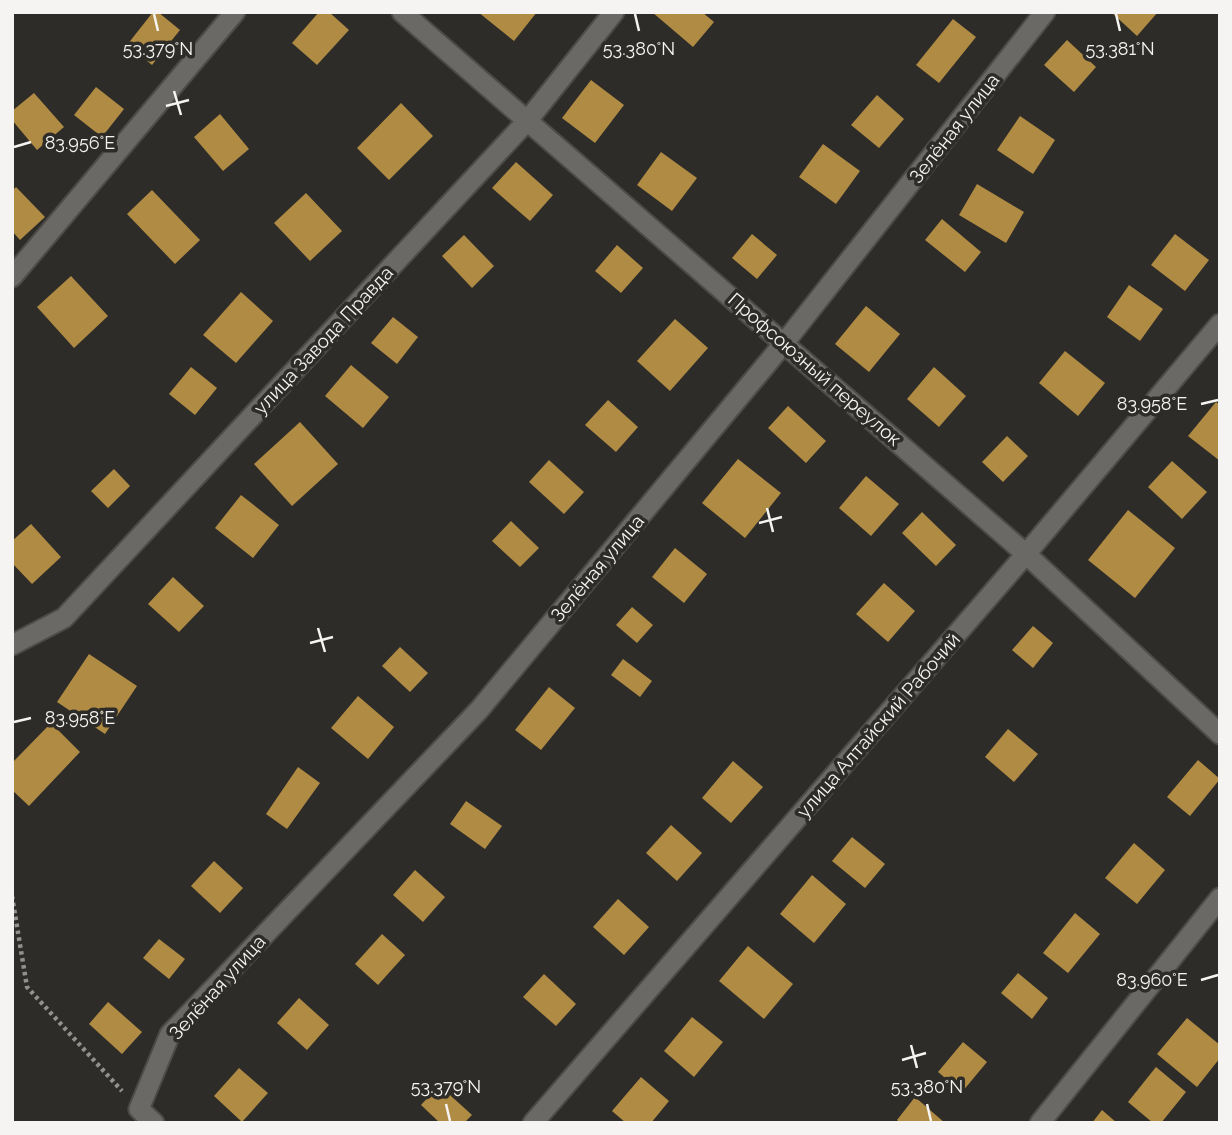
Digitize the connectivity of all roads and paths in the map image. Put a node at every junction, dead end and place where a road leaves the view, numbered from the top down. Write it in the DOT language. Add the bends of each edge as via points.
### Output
graph roads {
  1 [pos="235,12"];
  2 [pos="402,12"];
  3 [pos="614,12"];
  4 [pos="1045,12"];
  5 [pos="528,120"];
  6 [pos="12,277"];
  7 [pos="1220,324"];
  8 [pos="785,342"];
  9 [pos="1026,554"];
  10 [pos="12,645"];
  11 [pos="1220,734"];
  12 [pos="12,896"];
  13 [pos="1220,898"];
  14 [pos="139,1109"];
  15 [pos="154,1123"];
  16 [pos="533,1123"];
  17 [pos="1040,1123"];
  1 -- 6 [label="street"];
  2 -- 5 [label="street, Профсоюзный переулок"];
  3 -- 5 [label="street, улица Завода Правда"];
  4 -- 8 [label="street, Зелёная улица"];
  5 -- 8 [label="street, Профсоюзный переулок"];
  5 -- 10 [label="street, улица Завода Правда" via="64,618"];
  7 -- 9 [label="street, улица Алтайский Рабочий"];
  8 -- 9 [label="street, Профсоюзный переулок"];
  8 -- 14 [label="street, Зелёная улица" via="479,710 170,1034"];
  9 -- 11 [label="street, Профсоюзный переулок"];
  9 -- 16 [label="street, улица Алтайский Рабочий"];
  12 -- 14 [label="path" via="27,987"];
  13 -- 17 [label="street"];
  14 -- 15 [label="street"];
}
